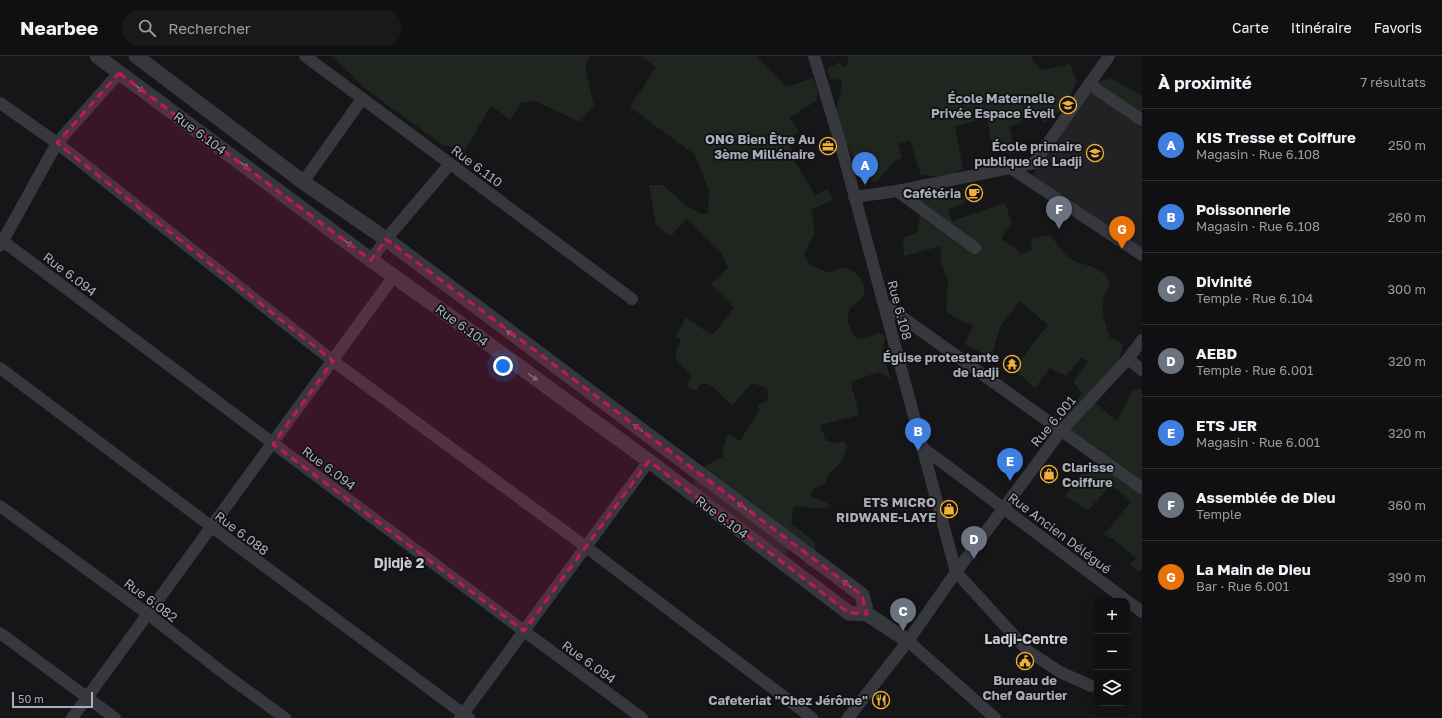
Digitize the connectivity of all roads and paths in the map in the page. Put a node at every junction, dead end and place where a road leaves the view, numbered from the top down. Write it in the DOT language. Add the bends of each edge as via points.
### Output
graph roads {
  1 [pos="97,56"];
  2 [pos="136,56"];
  3 [pos="305,56"];
  4 [pos="814,56"];
  5 [pos="1110,56"];
  6 [pos="119,73"];
  7 [pos="1089,84"];
  8 [pos="362,98"];
  9 [pos="0,103"];
  10 [pos="1142,120"];
  11 [pos="57,143"];
  12 [pos="450,164"];
  13 [pos="1009,167"];
  14 [pos="303,182"];
  15 [pos="897,191"];
  16 [pos="854,197"];
  17 [pos="386,239"];
  18 [pos="1,242"];
  19 [pos="975,248"];
  20 [pos="1142,255"];
  21 [pos="371,260"];
  22 [pos="394,276"];
  23 [pos="632,299"];
  24 [pos="885,305"];
  25 [pos="1142,340"];
  26 [pos="1128,360"];
  27 [pos="333,361"];
  28 [pos="0,368"];
  29 [pos="1142,370"];
  30 [pos="1061,431"];
  31 [pos="273,444"];
  32 [pos="923,448"];
  33 [pos="649,461"];
  34 [pos="1142,488"];
  35 [pos="0,506"];
  36 [pos="1003,508"];
  37 [pos="212,527"];
  38 [pos="586,548"];
  39 [pos="956,572"];
  40 [pos="1142,612"];
  41 [pos="148,614"];
  42 [pos="867,614"];
  43 [pos="524,632"];
  44 [pos="0,633"];
  45 [pos="908,641"];
  46 [pos="1091,686"];
  47 [pos="87,698"];
  48 [pos="464,717"];
  49 [pos="72,718"];
  50 [pos="115,718"];
  51 [pos="285,718"];
  52 [pos="642,718"];
  53 [pos="812,718"];
  54 [pos="848,718"];
  55 [pos="995,718"];
  1 -- 6 [label="street, Rue 6.104"];
  2 -- 14 [label="street, Rue 6.104"];
  3 -- 8 [label="street, Rue 6.110"];
  4 -- 16 [label="street, Rue 6.108"];
  5 -- 7 [label="street"];
  6 -- 11 [label="street"];
  6 -- 21 [label="street, Rue 6.104, one-way"];
  7 -- 10 [label="street"];
  7 -- 13 [label="street" via="1034,163"];
  8 -- 12 [label="street, Rue 6.110"];
  8 -- 14 [label="street"];
  9 -- 11 [label="street"];
  11 -- 18 [label="street"];
  11 -- 27 [label="street"];
  12 -- 17 [label="street"];
  12 -- 23 [label="street, Rue 6.110"];
  13 -- 15 [label="street"];
  13 -- 20 [label="street"];
  14 -- 17 [label="street, Rue 6.104"];
  15 -- 16 [label="street"];
  15 -- 19 [label="street"];
  16 -- 24 [label="street, Rue 6.108"];
  17 -- 21 [label="street"];
  42 -- 17 [label="street, Rue 6.104, one-way" via="862,595"];
  18 -- 31 [label="street, Rue 6.094"];
  21 -- 22 [label="street, Rue 6.104"];
  22 -- 27 [label="street"];
  22 -- 33 [label="street, Rue 6.104, one-way"];
  24 -- 30 [label="street"];
  24 -- 32 [label="street, Rue 6.108"];
  25 -- 26 [label="street, Rue 6.001"];
  26 -- 29 [label="street"];
  26 -- 30 [label="street, Rue 6.001"];
  27 -- 31 [label="street"];
  27 -- 38 [label="street"];
  28 -- 37 [label="street, Rue 6.088"];
  30 -- 34 [label="street"];
  30 -- 36 [label="street, Rue 6.001"];
  31 -- 37 [label="street"];
  31 -- 43 [label="street, Rue 6.094"];
  32 -- 36 [label="street, Rue Ancien Délégué"];
  32 -- 39 [label="street, Rue 6.108"];
  33 -- 38 [label="street"];
  33 -- 42 [label="street, Rue 6.104" via="849,613"];
  35 -- 41 [label="street, Rue 6.082"];
  36 -- 39 [label="street, Rue 6.001"];
  36 -- 40 [label="street, Rue Ancien Délégué"];
  37 -- 41 [label="street"];
  37 -- 48 [label="street, Rue 6.088"];
  38 -- 43 [label="street"];
  38 -- 53 [label="street"];
  39 -- 45 [label="street, Rue 6.001"];
  39 -- 46 [label="street" via="1028,651 1060,672"];
  41 -- 47 [label="street"];
  41 -- 51 [label="street, Rue 6.082"];
  42 -- 45 [label="street, Rue 6.104"];
  43 -- 48 [label="street"];
  43 -- 52 [label="street, Rue 6.094"];
  44 -- 47 [label="street"];
  45 -- 54 [label="street, Rue 6.001"];
  45 -- 55 [label="street"];
  47 -- 49 [label="street"];
  47 -- 50 [label="street"];
}
